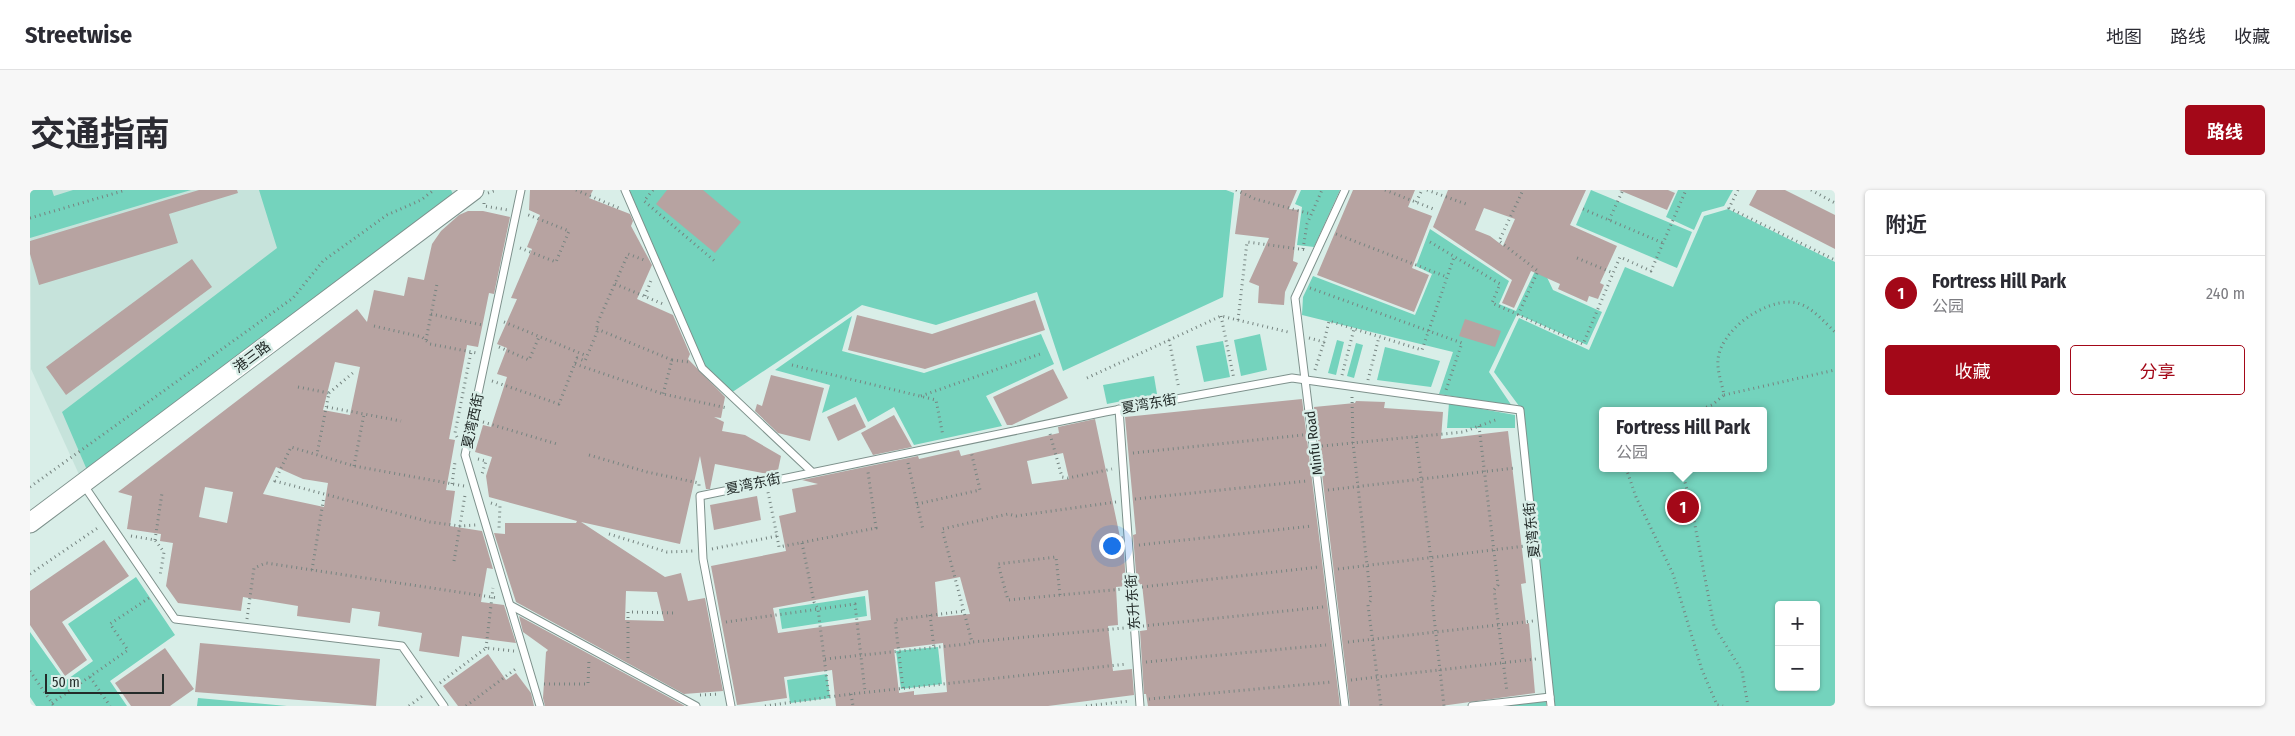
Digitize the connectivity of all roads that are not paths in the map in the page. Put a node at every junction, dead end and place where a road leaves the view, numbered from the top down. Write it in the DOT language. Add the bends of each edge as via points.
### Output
graph roads {
  1 [pos="521,190"];
  2 [pos="625,190"];
  3 [pos="1345,190"];
  4 [pos="480,192"];
  5 [pos="1306,380"];
  6 [pos="1119,409"];
  7 [pos="812,472"];
  8 [pos="82,484"];
  9 [pos="30,523"];
  10 [pos="509,602"];
  11 [pos="1550,697"];
  12 [pos="1140,703"];
  13 [pos="444,706"];
  14 [pos="540,706"];
  15 [pos="696,706"];
  16 [pos="732,706"];
  17 [pos="1345,706"];
  18 [pos="1472,706"];
  19 [pos="1551,706"];
  1 -- 10 [label="lane, 夏湾西街" via="521,212 465,455"];
  2 -- 7 [label="lane" via="702,368"];
  3 -- 5 [label="lane, Minfu Road" via="1295,298"];
  4 -- 8 [label="main road, 港三路"];
  5 -- 6 [label="lane, 夏湾东街" via="1292,378"];
  5 -- 11 [label="lane, 夏湾东街" via="1520,410"];
  5 -- 17 [label="lane, Minfu Road"];
  6 -- 7 [label="lane, 夏湾东街"];
  6 -- 12 [label="lane, 东升东街"];
  7 -- 16 [label="lane, 夏湾东街" via="700,496 702,550"];
  8 -- 9 [label="main road, 港三路"];
  8 -- 13 [label="lane" via="175,618 402,646"];
  10 -- 14 [label="lane, 夏湾西街"];
  10 -- 15 [label="lane"];
  11 -- 18 [label="lane"];
  11 -- 19 [label="lane, 夏湾东街"];
}
